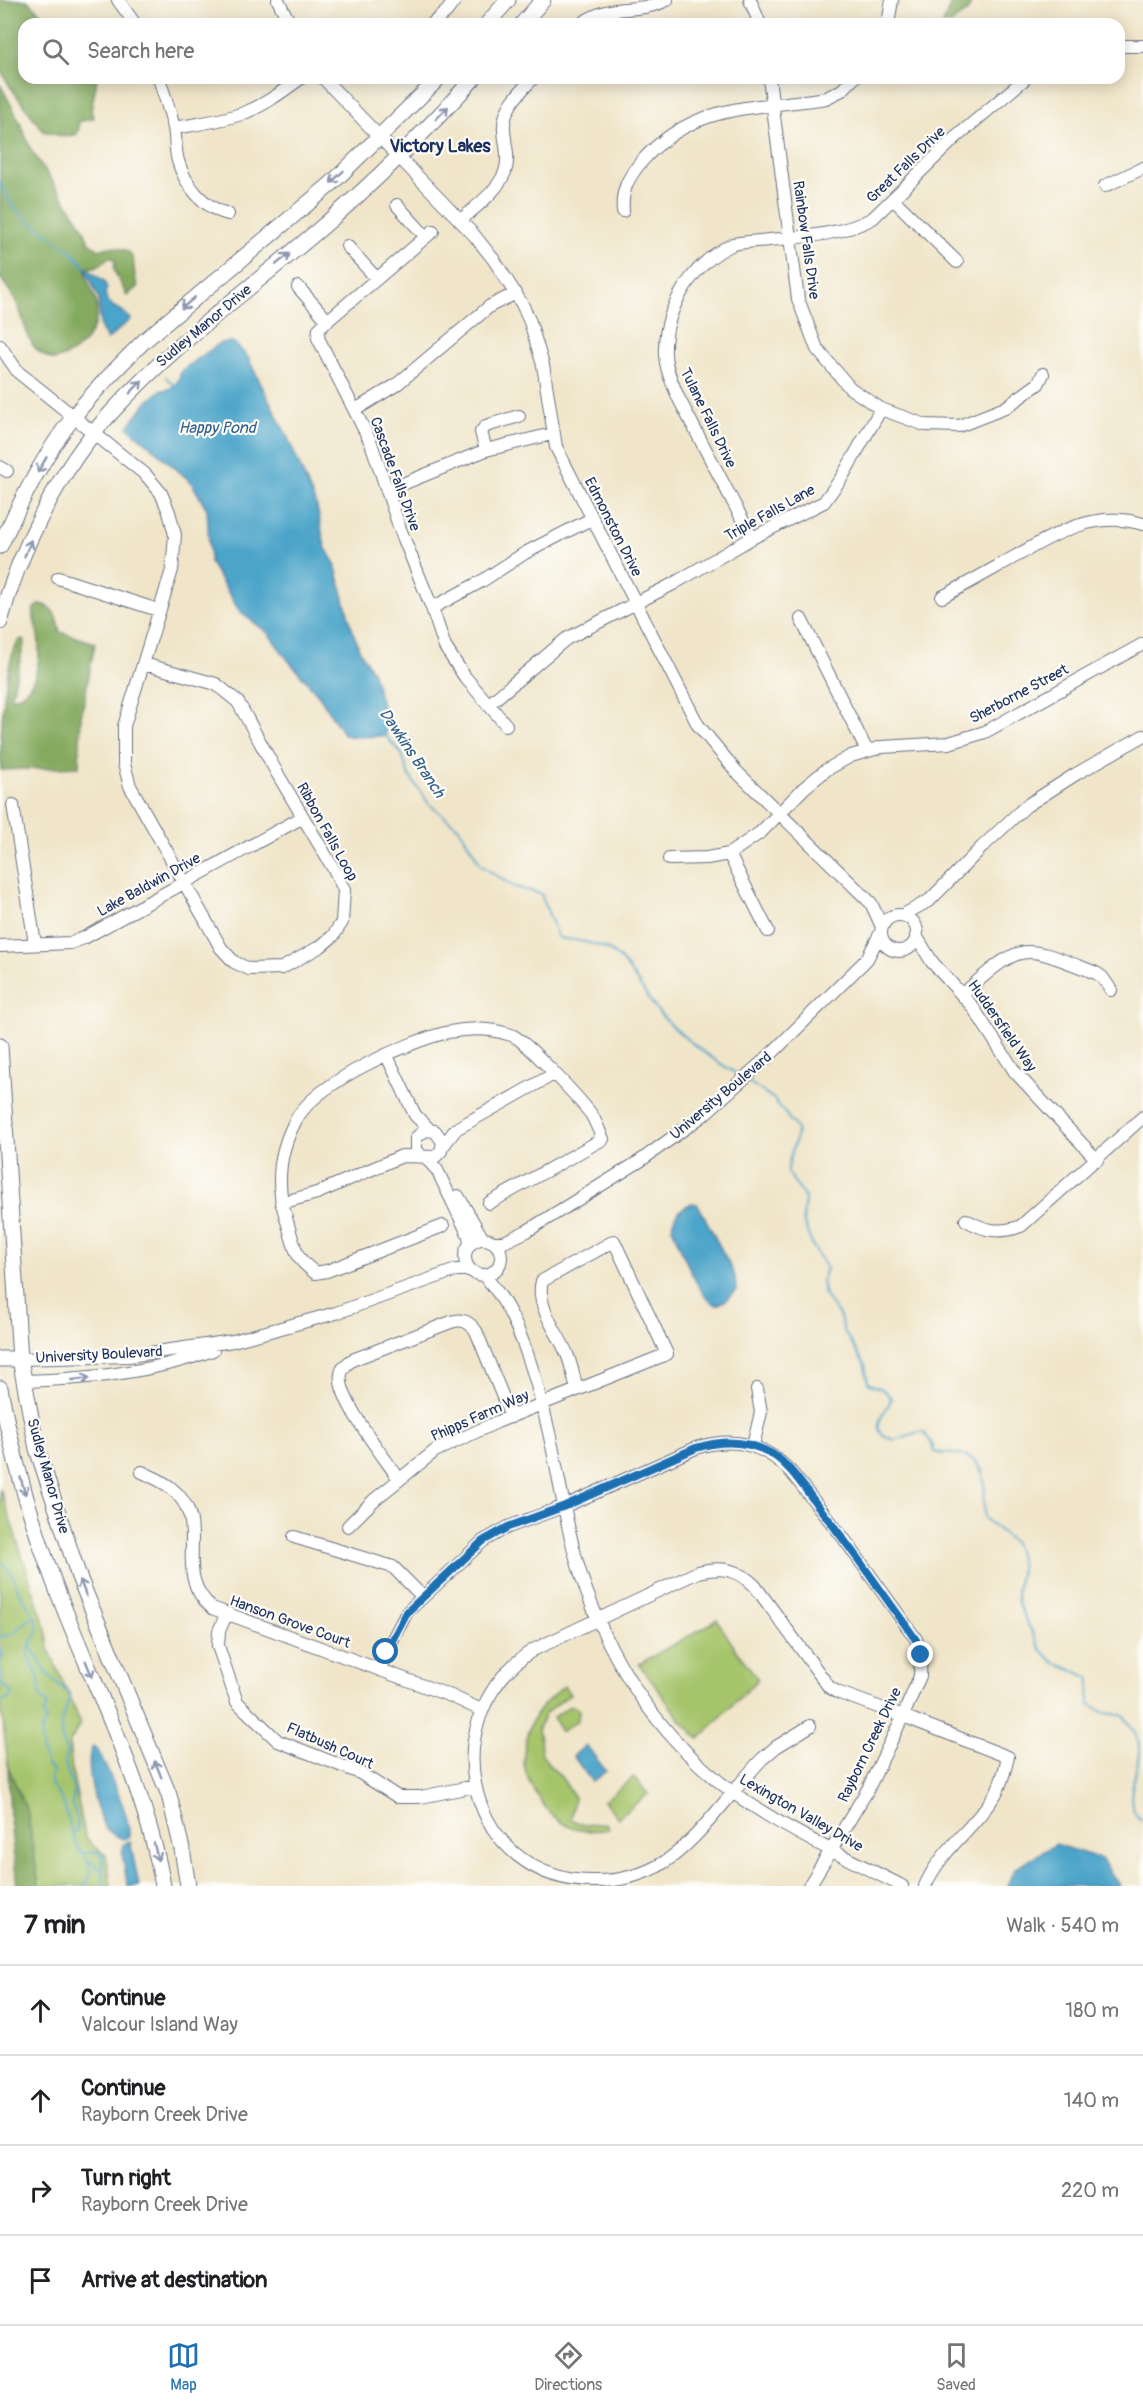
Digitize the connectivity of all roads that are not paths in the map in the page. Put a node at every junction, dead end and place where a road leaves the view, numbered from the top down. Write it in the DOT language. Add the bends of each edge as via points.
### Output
graph roads {
  1 [pos="118,0"];
  2 [pos="278,0"];
  3 [pos="455,0"];
  4 [pos="508,0"];
  5 [pos="543,0"];
  6 [pos="667,0"];
  7 [pos="750,0"];
  8 [pos="892,0"];
  9 [pos="131,18"];
  10 [pos="287,18"];
  11 [pos="438,18"];
  12 [pos="492,18"];
  13 [pos="527,18"];
  14 [pos="586,18"];
  15 [pos="758,18"];
  16 [pos="889,18"];
  17 [pos="1125,46"];
  18 [pos="1143,46"];
  19 [pos="161,84"];
  20 [pos="292,84"];
  21 [pos="329,84"];
  22 [pos="433,84"];
  23 [pos="468,84"];
  24 [pos="528,84"];
  25 [pos="769,84"];
  26 [pos="848,84"];
  27 [pos="1019,84"];
  28 [pos="771,106"];
  29 [pos="174,128"];
  30 [pos="380,137"];
  31 [pos="399,158"];
  32 [pos="1143,168"];
  33 [pos="1105,186"];
  34 [pos="894,200"];
  35 [pos="397,205"];
  36 [pos="623,210"];
  37 [pos="228,214"];
  38 [pos="460,221"];
  39 [pos="790,237"];
  40 [pos="347,246"];
  41 [pos="957,262"];
  42 [pos="376,279"];
  43 [pos="298,287"];
  44 [pos="516,294"];
  45 [pos="328,321"];
  46 [pos="0,346"];
  47 [pos="4,364"];
  48 [pos="1043,374"];
  49 [pos="881,409"];
  50 [pos="355,410"];
  51 [pos="74,416"];
  52 [pos="519,417"];
  53 [pos="94,433"];
  54 [pos="552,434"];
  55 [pos="486,450"];
  56 [pos="387,490"];
  57 [pos="591,519"];
  58 [pos="1143,524"];
  59 [pos="752,538"];
  60 [pos="0,546"];
  61 [pos="58,578"];
  62 [pos="942,597"];
  63 [pos="634,603"];
  64 [pos="432,608"];
  65 [pos="158,610"];
  66 [pos="801,620"];
  67 [pos="0,622"];
  68 [pos="1143,644"];
  69 [pos="144,664"];
  70 [pos="488,705"];
  71 [pos="506,725"];
  72 [pos="1143,736"];
  73 [pos="867,751"];
  74 [pos="14,805"];
  75 [pos="780,814"];
  76 [pos="303,817"];
  77 [pos="729,854"];
  78 [pos="669,859"];
  79 [pos="185,882"];
  80 [pos="930,900"];
  81 [pos="870,903"];
  82 [pos="899,915"];
  83 [pos="881,930"];
  84 [pos="768,931"];
  85 [pos="916,932"];
  86 [pos="35,944"];
  87 [pos="0,946"];
  88 [pos="891,949"];
  89 [pos="905,950"];
  90 [pos="867,959"];
  91 [pos="933,962"];
  92 [pos="1111,990"];
  93 [pos="963,994"];
  94 [pos="0,1046"];
  95 [pos="387,1056"];
  96 [pos="554,1074"];
  97 [pos="415,1116"];
  98 [pos="1143,1117"];
  99 [pos="456,1129"];
  100 [pos="432,1130"];
  101 [pos="415,1140"];
  102 [pos="442,1149"];
  103 [pos="402,1156"];
  104 [pos="424,1157"];
  105 [pos="1097,1160"];
  106 [pos="281,1203"];
  107 [pos="489,1203"];
  108 [pos="966,1220"];
  109 [pos="442,1226"];
  110 [pos="527,1231"];
  111 [pos="488,1240"];
  112 [pos="468,1248"];
  113 [pos="500,1263"];
  114 [pos="470,1270"];
  115 [pos="483,1275"];
  116 [pos="420,1282"];
  117 [pos="502,1298"];
  118 [pos="233,1341"];
  119 [pos="0,1359"];
  120 [pos="20,1359"];
  121 [pos="23,1381"];
  122 [pos="0,1382"];
  123 [pos="0,1388"];
  124 [pos="757,1389"];
  125 [pos="577,1390"];
  126 [pos="542,1404"];
  127 [pos="511,1417"];
  128 [pos="753,1446"];
  129 [pos="142,1472"];
  130 [pos="399,1479"];
  131 [pos="565,1506"];
  132 [pos="348,1526"];
  133 [pos="294,1537"];
  134 [pos="422,1596"];
  135 [pos="226,1615"];
  136 [pos="597,1619"];
  137 [pos="380,1670"];
  138 [pos="481,1710"];
  139 [pos="903,1716"];
  140 [pos="810,1726"];
  141 [pos="475,1786"];
  142 [pos="732,1791"];
  143 [pos="832,1850"];
  144 [pos="630,1882"];
  145 [pos="163,1886"];
  146 [pos="188,1886"];
  147 [pos="809,1886"];
  148 [pos="902,1886"];
  149 [pos="925,1886"];
  1 -- 9 [label="street"];
  2 -- 10 [label="street"];
  3 -- 11 [label="street"];
  4 -- 12 [label="main road"];
  5 -- 13 [label="main road"];
  6 -- 14 [label="street" via="650,5 608,3"];
  7 -- 15 [label="street"];
  8 -- 16 [label="street"];
  17 -- 18 [label="street"];
  19 -- 29 [label="street"];
  20 -- 29 [label="street" via="245,113"];
  21 -- 30 [label="street, Edmonston Drive"];
  22 -- 30 [label="main road, Sudley Manor Drive"];
  31 -- 23 [label="main road, Sudley Manor Drive, one-way"];
  24 -- 38 [label="street" via="504,118 504,174 487,197"];
  25 -- 28 [label="street, Rainbow Falls Drive"];
  26 -- 28 [label="street" via="826,99"];
  27 -- 34 [label="street, Great Falls Drive" via="955,138"];
  28 -- 36 [label="street" via="716,113 675,132 632,174 625,187"];
  28 -- 39 [label="street, Rainbow Falls Drive"];
  29 -- 37 [label="street" via="185,178 207,205"];
  30 -- 31 [label="street, Edmonston Drive"];
  30 -- 51 [label="main road, Sudley Manor Drive, one-way" via="331,184 144,341"];
  31 -- 38 [label="street, Edmonston Drive"];
  53 -- 31 [label="main road, Sudley Manor Drive, one-way" via="181,344"];
  32 -- 33 [label="street"];
  34 -- 39 [label="street, Great Falls Drive" via="857,227"];
  34 -- 41 [label="street"];
  35 -- 42 [label="street" via="430,234"];
  38 -- 44 [label="street, Edmonston Drive" via="494,260"];
  39 -- 49 [label="street, Rainbow Falls Drive" via="798,300 817,349 850,388"];
  39 -- 59 [label="street, Tulane Falls Drive" via="733,244 718,251 686,285 666,332 665,356 672,384"];
  40 -- 42 [label="street"];
  42 -- 45 [label="street"];
  43 -- 45 [label="street"];
  44 -- 50 [label="street" via="490,306 396,385"];
  44 -- 54 [label="street, Edmonston Drive" via="543,364"];
  45 -- 50 [label="street, Cascade Falls Drive" via="319,329 318,338"];
  46 -- 47 [label="street, Ribbon Falls Loop"];
  47 -- 51 [label="street, Ribbon Falls Loop"];
  48 -- 49 [label="street, Rainbow Falls Drive" via="1038,384 1005,408 959,426 925,425"];
  49 -- 59 [label="street, Triple Falls Lane" via="824,502"];
  50 -- 56 [label="street, Cascade Falls Drive"];
  51 -- 53 [label="street, Ribbon Falls Loop"];
  51 -- 60 [label="main road, Sudley Manor Drive, one-way" via="39,470"];
  52 -- 55 [label="street" via="486,426 481,432"];
  53 -- 65 [label="street, Ribbon Falls Loop" via="146,475 169,512 175,535 172,570"];
  67 -- 53 [label="main road, Sudley Manor Drive, one-way" via="46,510"];
  54 -- 55 [label="street"];
  54 -- 57 [label="street, Edmonston Drive"];
  55 -- 56 [label="street"];
  56 -- 64 [label="street, Cascade Falls Drive"];
  57 -- 63 [label="street, Edmonston Drive"];
  57 -- 64 [label="street"];
  58 -- 62 [label="street" via="1107,519 1085,522"];
  59 -- 63 [label="street, Triple Falls Lane"];
  61 -- 65 [label="street"];
  63 -- 70 [label="street, Triple Falls Lane" via="566,639"];
  63 -- 75 [label="street, Edmonston Drive" via="698,725 736,771"];
  64 -- 70 [label="street, Cascade Falls Drive" via="445,647"];
  65 -- 69 [label="street, Ribbon Falls Loop"];
  66 -- 73 [label="street"];
  68 -- 73 [label="street, Sherborne Street" via="985,732 950,742"];
  69 -- 76 [label="street, Ribbon Falls Loop" via="216,684 227,691 238,702"];
  69 -- 79 [label="street, Ribbon Falls Loop" via="124,726 124,764 130,786"];
  70 -- 71 [label="street, Cascade Falls Drive"];
  72 -- 80 [label="street" via="1026,806"];
  73 -- 75 [label="street, Sherborne Street" via="826,770"];
  74 -- 86 [label="street"];
  75 -- 77 [label="street, Sherborne Street"];
  75 -- 81 [label="street, Edmonston Drive"];
  76 -- 79 [label="street, Lake Baldwin Drive"];
  76 -- 79 [label="street, Ribbon Falls Loop" via="336,873 345,904 342,922 333,936 303,957 282,968 266,970 249,969 234,962 221,948"];
  77 -- 78 [label="street"];
  77 -- 84 [label="street"];
  79 -- 86 [label="street, Lake Baldwin Drive" via="84,938 70,943"];
  80 -- 82 [label="street"];
  80 -- 85 [label="street"];
  81 -- 82 [label="street, Edmonston Drive"];
  81 -- 83 [label="street, Edmonston Drive"];
  82 -- 83 [label="street" via="887,919"];
  82 -- 85 [label="street" via="912,921"];
  83 -- 88 [label="street" via="883,942"];
  83 -- 90 [label="street, University Boulevard"];
  85 -- 89 [label="street"];
  85 -- 91 [label="street, Huddersfield Way"];
  86 -- 87 [label="street, Lake Baldwin Drive"];
  88 -- 89 [label="street"];
  88 -- 90 [label="street, University Boulevard"];
  89 -- 91 [label="street, Huddersfield Way"];
  90 -- 110 [label="street, University Boulevard" via="717,1104 640,1161"];
  91 -- 93 [label="street, Huddersfield Way"];
  92 -- 93 [label="street" via="1096,973 1046,954 1024,951 1004,958"];
  93 -- 105 [label="street, Huddersfield Way" via="1015,1072"];
  94 -- 120 [label="main road, Sudley Manor Drive"];
  95 -- 96 [label="street" via="431,1036 482,1029 514,1035"];
  95 -- 97 [label="street"];
  95 -- 106 [label="street" via="331,1084 298,1117 278,1175"];
  96 -- 99 [label="street"];
  96 -- 107 [label="street" via="591,1115 603,1139"];
  97 -- 100 [label="street"];
  97 -- 101 [label="street"];
  98 -- 105 [label="street"];
  99 -- 100 [label="street"];
  99 -- 102 [label="street"];
  100 -- 101 [label="street" via="421,1132"];
  100 -- 102 [label="street" via="441,1137"];
  101 -- 103 [label="street"];
  101 -- 104 [label="street" via="416,1149"];
  102 -- 104 [label="street" via="435,1157"];
  102 -- 111 [label="street" via="445,1171"];
  103 -- 104 [label="street"];
  103 -- 106 [label="street" via="317,1193"];
  104 -- 112 [label="street" via="440,1174 469,1236"];
  105 -- 108 [label="street" via="1021,1226 993,1232"];
  106 -- 109 [label="street" via="299,1257 315,1273"];
  110 -- 111 [label="street, University Boulevard" via="504,1242"];
  110 -- 113 [label="street, University Boulevard"];
  111 -- 112 [label="street"];
  111 -- 113 [label="street" via="500,1250"];
  112 -- 114 [label="street" via="465,1260"];
  112 -- 116 [label="street, University Boulevard" via="455,1262"];
  113 -- 115 [label="street" via="492,1273"];
  113 -- 117 [label="street, Lexington Valley Drive"];
  114 -- 115 [label="street"];
  114 -- 116 [label="street, University Boulevard" via="459,1269"];
  115 -- 117 [label="street, Lexington Valley Drive"];
  116 -- 118 [label="street, University Boulevard" via="336,1313"];
  117 -- 126 [label="street, Lexington Valley Drive" via="538,1383"];
  118 -- 120 [label="street, University Boulevard" via="118,1357"];
  121 -- 118 [label="street, University Boulevard, one-way" via="130,1371 205,1353"];
  119 -- 120 [label="main road, University Boulevard"];
  120 -- 121 [label="main road, Sudley Manor Drive"];
  121 -- 122 [label="main road, University Boulevard"];
  146 -- 121 [label="main road, Sudley Manor Drive, one-way" via="169,1795 79,1577 38,1449"];
  123 -- 145 [label="main road, Sudley Manor Drive, one-way" via="39,1540 137,1787"];
  124 -- 128 [label="street" via="761,1412"];
  125 -- 125 [label="street, Phipps Farm Way" via="568,1356 541,1299 540,1288 542,1281 614,1241 667,1354"];
  125 -- 126 [label="street, Phipps Farm Way"];
  126 -- 127 [label="street, Phipps Farm Way"];
  126 -- 131 [label="street, Lexington Valley Drive"];
  127 -- 130 [label="street, Phipps Farm Way" via="435,1451"];
  127 -- 130 [label="street" via="476,1331 466,1321 458,1319 352,1360 342,1370 342,1388 357,1419"];
  128 -- 131 [label="street, Rayborn Creek Drive" via="722,1442 696,1448"];
  128 -- 139 [label="street, Rayborn Creek Drive" via="772,1454 791,1472 916,1640 921,1655 920,1676"];
  129 -- 135 [label="street, Hanson Grove Court" via="172,1489 190,1513 194,1583 204,1601"];
  130 -- 132 [label="street, Phipps Farm Way"];
  131 -- 134 [label="street, Rayborn Creek Drive" via="508,1527 483,1541"];
  131 -- 136 [label="street, Lexington Valley Drive" via="575,1554"];
  133 -- 134 [label="street" via="393,1567"];
  134 -- 137 [label="street, Rayborn Creek Drive" via="407,1612"];
  135 -- 137 [label="street, Hanson Grove Court"];
  135 -- 141 [label="street, Flatbush Court" via="218,1646 237,1702 278,1740 360,1773 398,1797 421,1797"];
  136 -- 138 [label="street" via="520,1658 499,1678"];
  136 -- 139 [label="street" via="698,1572 730,1570 755,1586 829,1687"];
  136 -- 142 [label="street, Lexington Valley Drive" via="619,1664 653,1714 689,1755"];
  137 -- 138 [label="street, Hanson Grove Court"];
  138 -- 141 [label="street" via="473,1739"];
  139 -- 143 [label="street, Rayborn Creek Drive" via="867,1791"];
  139 -- 149 [label="street" via="1008,1757 994,1796 940,1860"];
  140 -- 142 [label="street" via="776,1747"];
  141 -- 144 [label="street" via="482,1808 501,1838 538,1868 579,1882"];
  142 -- 143 [label="street, Lexington Valley Drive"];
  142 -- 144 [label="street" via="681,1850"];
  143 -- 147 [label="street, Rayborn Creek Drive"];
  143 -- 148 [label="street, Lexington Valley Drive"];
}
